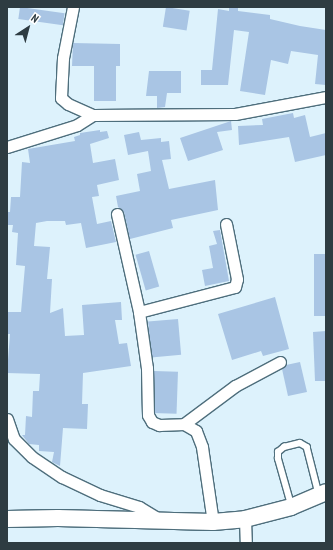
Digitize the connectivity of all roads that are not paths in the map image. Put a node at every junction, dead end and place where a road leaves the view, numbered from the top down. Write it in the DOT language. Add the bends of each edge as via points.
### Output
graph roads {
  1 [pos="73,7"];
  2 [pos="326,97"];
  3 [pos="93,115"];
  4 [pos="7,147"];
  5 [pos="117,214"];
  6 [pos="226,224"];
  7 [pos="139,312"];
  8 [pos="280,362"];
  9 [pos="7,419"];
  10 [pos="184,424"];
  11 [pos="323,494"];
  12 [pos="291,507"];
  13 [pos="7,519"];
  14 [pos="245,519"];
  15 [pos="161,520"];
  16 [pos="213,522"];
  17 [pos="246,543"];
  1 -- 3 [label="street" via="63,58 61,98 68,104"];
  2 -- 3 [label="street" via="235,114"];
  3 -- 4 [label="street" via="77,125"];
  5 -- 7 [label="street"];
  6 -- 7 [label="street" via="236,279 235,287"];
  7 -- 10 [label="street" via="147,368 148,415 152,422 159,425"];
  8 -- 10 [label="street" via="235,386"];
  9 -- 15 [label="street" via="14,439 32,457 62,477 100,495 129,502"];
  10 -- 16 [label="street" via="196,431 202,447"];
  11 -- 12 [label="main road"];
  11 -- 12 [label="lane" via="307,447 300,443 284,447 278,452 278,459"];
  12 -- 14 [label="main road"];
  13 -- 15 [label="main road"];
  14 -- 16 [label="main road"];
  14 -- 17 [label="street"];
  15 -- 16 [label="main road"];
}
